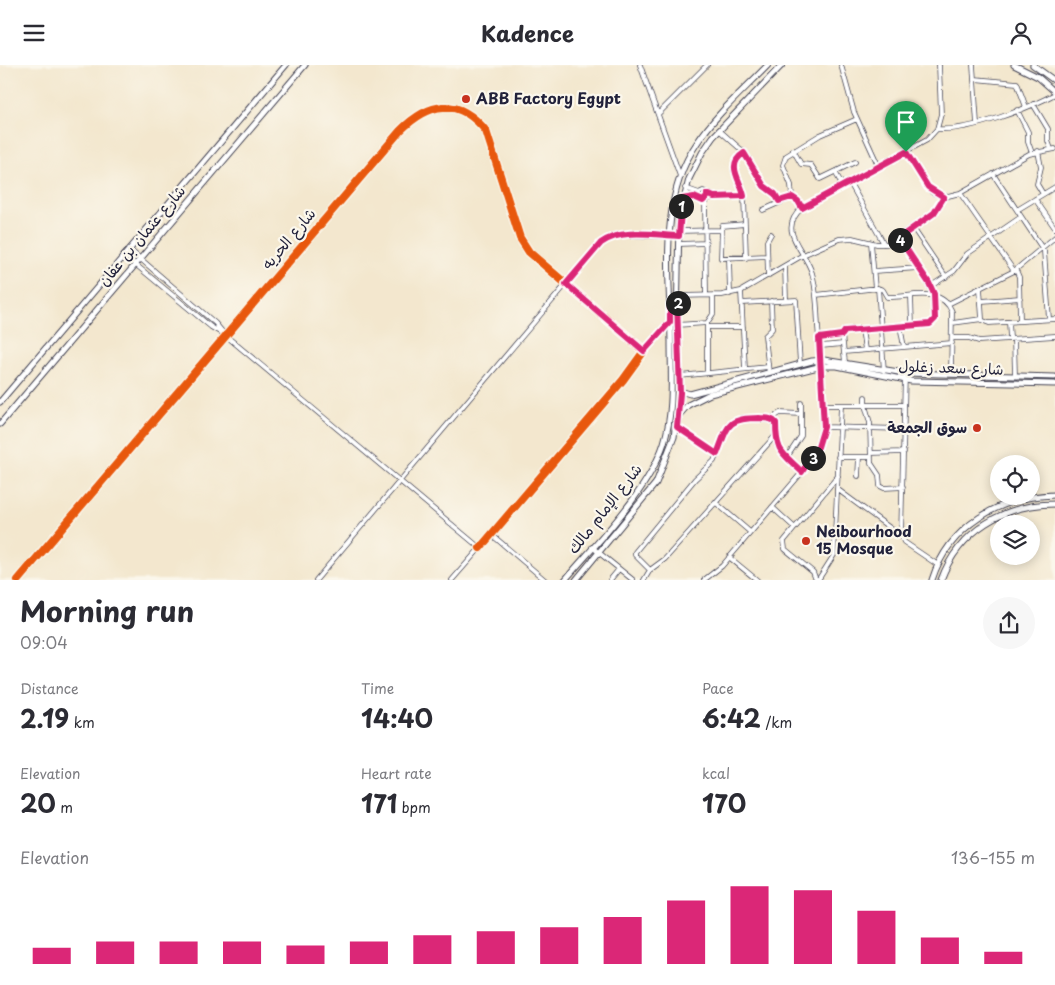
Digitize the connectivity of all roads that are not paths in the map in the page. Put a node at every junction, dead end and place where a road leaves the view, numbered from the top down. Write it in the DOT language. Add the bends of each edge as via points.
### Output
graph roads {
  1 [pos="286,65"];
  2 [pos="305,65"];
  3 [pos="640,65"];
  4 [pos="707,65"];
  5 [pos="768,65"];
  6 [pos="782,65"];
  7 [pos="840,65"];
  8 [pos="939,65"];
  9 [pos="973,65"];
  10 [pos="1014,65"];
  11 [pos="1035,66"];
  12 [pos="975,79"];
  13 [pos="1055,81"];
  14 [pos="1055,93"];
  15 [pos="1033,104"];
  16 [pos="1026,107"];
  17 [pos="1017,110"];
  18 [pos="658,114"];
  19 [pos="857,119"];
  20 [pos="977,124"];
  21 [pos="937,129"];
  22 [pos="719,130"];
  23 [pos="1053,149"];
  24 [pos="793,150"];
  25 [pos="1038,151"];
  26 [pos="906,152"];
  27 [pos="744,153"];
  28 [pos="1032,153"];
  29 [pos="855,162"];
  30 [pos="879,167"];
  31 [pos="835,172"];
  32 [pos="993,174"];
  33 [pos="680,176"];
  34 [pos="850,183"];
  35 [pos="843,186"];
  36 [pos="1055,187"];
  37 [pos="685,188"];
  38 [pos="699,193"];
  39 [pos="960,193"];
  40 [pos="707,194"];
  41 [pos="1043,194"];
  42 [pos="744,196"];
  43 [pos="714,197"];
  44 [pos="792,197"];
  45 [pos="944,197"];
  46 [pos="699,198"];
  47 [pos="682,199"];
  48 [pos="705,199"];
  49 [pos="1035,199"];
  50 [pos="779,201"];
  51 [pos="802,208"];
  52 [pos="763,210"];
  53 [pos="1017,210"];
  54 [pos="1021,217"];
  55 [pos="745,224"];
  56 [pos="913,228"];
  57 [pos="1055,228"];
  58 [pos="706,230"];
  59 [pos="721,230"];
  60 [pos="679,234"];
  61 [pos="772,234"];
  62 [pos="670,235"];
  63 [pos="991,237"];
  64 [pos="1055,237"];
  65 [pos="899,238"];
  66 [pos="706,243"];
  67 [pos="871,243"];
  68 [pos="679,244"];
  69 [pos="884,244"];
  70 [pos="1042,247"];
  71 [pos="129,249"];
  72 [pos="124,255"];
  73 [pos="803,255"];
  74 [pos="767,257"];
  75 [pos="140,258"];
  76 [pos="729,258"];
  77 [pos="746,258"];
  78 [pos="135,263"];
  79 [pos="786,266"];
  80 [pos="919,268"];
  81 [pos="1015,270"];
  82 [pos="874,271"];
  83 [pos="768,276"];
  84 [pos="946,277"];
  85 [pos="670,281"];
  86 [pos="678,281"];
  87 [pos="566,284"];
  88 [pos="930,286"];
  89 [pos="877,288"];
  90 [pos="980,288"];
  91 [pos="741,291"];
  92 [pos="934,294"];
  93 [pos="678,295"];
  94 [pos="706,295"];
  95 [pos="713,295"];
  96 [pos="730,295"];
  97 [pos="816,295"];
  98 [pos="911,296"];
  99 [pos="1020,298"];
  100 [pos="786,299"];
  101 [pos="771,301"];
  102 [pos="982,301"];
  103 [pos="742,303"];
  104 [pos="670,304"];
  105 [pos="679,304"];
  106 [pos="948,305"];
  107 [pos="1050,319"];
  108 [pos="1055,319"];
  109 [pos="981,320"];
  110 [pos="1009,321"];
  111 [pos="1020,321"];
  112 [pos="670,322"];
  113 [pos="952,323"];
  114 [pos="678,325"];
  115 [pos="707,325"];
  116 [pos="912,325"];
  117 [pos="900,326"];
  118 [pos="743,327"];
  119 [pos="881,327"];
  120 [pos="862,329"];
  121 [pos="225,335"];
  122 [pos="842,335"];
  123 [pos="1055,336"];
  124 [pos="819,338"];
  125 [pos="1012,339"];
  126 [pos="952,341"];
  127 [pos="843,345"];
  128 [pos="820,346"];
  129 [pos="904,347"];
  130 [pos="884,349"];
  131 [pos="865,350"];
  132 [pos="644,351"];
  133 [pos="844,352"];
  134 [pos="845,362"];
  135 [pos="822,363"];
  136 [pos="800,364"];
  137 [pos="745,369"];
  138 [pos="768,370"];
  139 [pos="884,371"];
  140 [pos="706,373"];
  141 [pos="905,373"];
  142 [pos="951,375"];
  143 [pos="1015,376"];
  144 [pos="680,377"];
  145 [pos="1048,377"];
  146 [pos="1055,377"];
  147 [pos="904,380"];
  148 [pos="1047,384"];
  149 [pos="1055,384"];
  150 [pos="680,391"];
  151 [pos="865,397"];
  152 [pos="0,402"];
  153 [pos="801,403"];
  154 [pos="823,405"];
  155 [pos="841,405"];
  156 [pos="865,405"];
  157 [pos="904,405"];
  158 [pos="801,414"];
  159 [pos="678,415"];
  160 [pos="771,419"];
  161 [pos="0,424"];
  162 [pos="677,427"];
  163 [pos="824,427"];
  164 [pos="840,428"];
  165 [pos="870,428"];
  166 [pos="904,429"];
  167 [pos="776,435"];
  168 [pos="904,451"];
  169 [pos="717,454"];
  170 [pos="871,455"];
  171 [pos="787,457"];
  172 [pos="838,457"];
  173 [pos="858,457"];
  174 [pos="802,472"];
  175 [pos="838,476"];
  176 [pos="858,476"];
  177 [pos="398,482"];
  178 [pos="903,487"];
  179 [pos="837,489"];
  180 [pos="1055,495"];
  181 [pos="715,502"];
  182 [pos="1055,504"];
  183 [pos="772,507"];
  184 [pos="795,527"];
  185 [pos="750,532"];
  186 [pos="492,535"];
  187 [pos="901,536"];
  188 [pos="592,547"];
  189 [pos="480,548"];
  190 [pos="599,553"];
  191 [pos="729,557"];
  192 [pos="938,565"];
  193 [pos="619,569"];
  194 [pos="650,570"];
  195 [pos="18,580"];
  196 [pos="316,580"];
  197 [pos="452,580"];
  198 [pos="545,580"];
  199 [pos="564,580"];
  200 [pos="576,580"];
  201 [pos="610,580"];
  202 [pos="633,580"];
  203 [pos="644,580"];
  204 [pos="704,580"];
  205 [pos="757,580"];
  206 [pos="817,580"];
  207 [pos="932,580"];
  208 [pos="941,580"];
  1 -- 71 [label="street, شارع عثمان بن عفان"];
  2 -- 75 [label="street, شارع عثمان بن عفان"];
  3 -- 18 [label="street"];
  4 -- 18 [label="street"];
  5 -- 33 [label="street, شارع الإمام مالك" via="702,135"];
  6 -- 22 [label="street, شارع الإمام مالك"];
  7 -- 19 [label="street"];
  8 -- 21 [label="street" via="941,114"];
  9 -- 12 [label="street"];
  10 -- 14 [label="street" via="1038,77"];
  11 -- 13 [label="street"];
  12 -- 16 [label="street" via="1017,83"];
  12 -- 20 [label="street"];
  14 -- 15 [label="street"];
  15 -- 16 [label="street"];
  15 -- 23 [label="street" via="1048,129 1048,141"];
  16 -- 17 [label="street"];
  17 -- 20 [label="street"];
  17 -- 28 [label="street" via="1028,132"];
  18 -- 33 [label="street"];
  19 -- 24 [label="street"];
  19 -- 30 [label="street"];
  20 -- 21 [label="street"];
  21 -- 26 [label="street" via="927,140"];
  22 -- 27 [label="street"];
  22 -- 37 [label="street, شارع الإمام مالك" via="702,153"];
  23 -- 25 [label="street"];
  24 -- 31 [label="street" via="801,164 811,165 819,179"];
  24 -- 44 [label="street" via="783,162"];
  25 -- 28 [label="street"];
  25 -- 41 [label="street" via="1041,167 1037,184"];
  26 -- 30 [label="street"];
  26 -- 45 [label="street" via="928,187"];
  27 -- 42 [label="street" via="737,159 734,170"];
  27 -- 50 [label="street" via="764,186"];
  28 -- 32 [label="street"];
  29 -- 31 [label="street"];
  30 -- 34 [label="street"];
  31 -- 35 [label="street"];
  32 -- 39 [label="street"];
  32 -- 53 [label="street"];
  33 -- 62 [label="street, شارع الإمام مالك" via="672,205"];
  34 -- 35 [label="street"];
  34 -- 69 [label="street"];
  35 -- 51 [label="street"];
  36 -- 41 [label="street"];
  37 -- 38 [label="street"];
  37 -- 47 [label="street, شارع الإمام مالك"];
  38 -- 40 [label="street"];
  38 -- 46 [label="street"];
  39 -- 45 [label="street"];
  39 -- 63 [label="street"];
  40 -- 43 [label="street"];
  40 -- 48 [label="street"];
  41 -- 49 [label="street"];
  42 -- 43 [label="street"];
  42 -- 55 [label="street"];
  43 -- 48 [label="street"];
  44 -- 50 [label="street"];
  44 -- 51 [label="street"];
  45 -- 56 [label="street" via="934,213"];
  46 -- 47 [label="street"];
  46 -- 48 [label="street"];
  47 -- 60 [label="street, شارع الإمام مالك"];
  48 -- 58 [label="street"];
  49 -- 53 [label="street"];
  49 -- 57 [label="street"];
  50 -- 52 [label="street"];
  51 -- 73 [label="street" via="791,226 794,240"];
  53 -- 54 [label="street"];
  54 -- 63 [label="street"];
  54 -- 70 [label="street"];
  55 -- 59 [label="street" via="723,225"];
  55 -- 77 [label="street"];
  56 -- 65 [label="street"];
  56 -- 84 [label="street"];
  58 -- 59 [label="street"];
  58 -- 60 [label="street"];
  58 -- 66 [label="street"];
  59 -- 76 [label="street" via="721,257"];
  60 -- 62 [label="street"];
  60 -- 68 [label="street, شارع الإمام مالك"];
  61 -- 74 [label="street" via="767,241"];
  62 -- 85 [label="street, شارع الإمام مالك"];
  62 -- 87 [label="street" via="608,238"];
  63 -- 81 [label="street"];
  63 -- 84 [label="street" via="967,254 958,268"];
  64 -- 70 [label="street"];
  65 -- 69 [label="street"];
  65 -- 80 [label="street"];
  66 -- 68 [label="street"];
  66 -- 94 [label="street"];
  67 -- 69 [label="street"];
  67 -- 73 [label="street" via="852,238 839,239"];
  67 -- 82 [label="street"];
  68 -- 86 [label="street, شارع الإمام مالك"];
  70 -- 81 [label="street"];
  70 -- 107 [label="street"];
  71 -- 72 [label="street, شارع عثمان بن عفان"];
  71 -- 75 [label="street"];
  72 -- 78 [label="street"];
  72 -- 152 [label="street, شارع عثمان بن عفان"];
  73 -- 79 [label="street"];
  73 -- 97 [label="street" via="812,271"];
  74 -- 77 [label="street"];
  74 -- 83 [label="street"];
  75 -- 78 [label="street, شارع عثمان بن عفان"];
  75 -- 121 [label="street"];
  76 -- 77 [label="street"];
  76 -- 96 [label="street"];
  78 -- 121 [label="street"];
  78 -- 161 [label="street, شارع عثمان بن عفان"];
  79 -- 83 [label="street"];
  79 -- 100 [label="street"];
  80 -- 82 [label="street"];
  80 -- 88 [label="street"];
  81 -- 90 [label="street"];
  81 -- 99 [label="street" via="1019,277"];
  82 -- 89 [label="street"];
  83 -- 91 [label="street"];
  84 -- 88 [label="street"];
  85 -- 86 [label="street"];
  85 -- 104 [label="street, شارع الإمام مالك"];
  86 -- 93 [label="street, شارع الإمام مالك"];
  87 -- 121 [label="street, شارع الحريه" via="524,245 486,131 459,109 438,107 423,111 400,131"];
  87 -- 132 [label="street, شارع الحريه"];
  87 -- 177 [label="street"];
  88 -- 92 [label="street"];
  89 -- 97 [label="street"];
  89 -- 98 [label="street" via="883,290 887,297"];
  89 -- 119 [label="street"];
  90 -- 102 [label="street"];
  90 -- 106 [label="street"];
  91 -- 96 [label="street"];
  91 -- 103 [label="street"];
  92 -- 98 [label="street"];
  92 -- 106 [label="street"];
  92 -- 116 [label="street" via="934,321"];
  93 -- 94 [label="street"];
  93 -- 105 [label="street, شارع الإمام مالك"];
  94 -- 95 [label="street"];
  95 -- 96 [label="street"];
  95 -- 115 [label="street" via="713,314"];
  97 -- 124 [label="street"];
  98 -- 116 [label="street"];
  99 -- 102 [label="street"];
  99 -- 111 [label="street"];
  100 -- 101 [label="street"];
  100 -- 136 [label="street" via="796,301"];
  101 -- 103 [label="street"];
  101 -- 138 [label="street" via="772,329 765,336"];
  102 -- 109 [label="street"];
  103 -- 118 [label="street"];
  104 -- 105 [label="street" via="676,301"];
  104 -- 112 [label="street, شارع الإمام مالك"];
  105 -- 114 [label="street, شارع الإمام مالك"];
  106 -- 113 [label="street"];
  107 -- 108 [label="street"];
  107 -- 111 [label="street"];
  109 -- 110 [label="street" via="986,323"];
  109 -- 113 [label="street"];
  110 -- 111 [label="street"];
  110 -- 125 [label="street"];
  112 -- 132 [label="street"];
  112 -- 188 [label="street, شارع الإمام مالك" via="670,409 664,443 645,481"];
  113 -- 126 [label="street"];
  114 -- 115 [label="street"];
  114 -- 144 [label="street, شارع الإمام مالك"];
  115 -- 118 [label="street"];
  115 -- 140 [label="street"];
  116 -- 117 [label="street"];
  117 -- 119 [label="street"];
  117 -- 129 [label="street"];
  118 -- 137 [label="street"];
  119 -- 120 [label="street"];
  119 -- 130 [label="street"];
  120 -- 122 [label="street" via="845,331"];
  120 -- 131 [label="street"];
  121 -- 177 [label="street"];
  121 -- 195 [label="street, شارع الحريه"];
  122 -- 124 [label="street"];
  122 -- 127 [label="street"];
  123 -- 125 [label="street"];
  124 -- 128 [label="street"];
  125 -- 126 [label="street"];
  125 -- 143 [label="street"];
  126 -- 129 [label="street"];
  126 -- 142 [label="street"];
  127 -- 128 [label="street"];
  127 -- 133 [label="street"];
  128 -- 135 [label="street"];
  129 -- 130 [label="street"];
  130 -- 131 [label="street"];
  130 -- 139 [label="street"];
  131 -- 133 [label="street"];
  132 -- 186 [label="street"];
  133 -- 134 [label="street"];
  134 -- 135 [label="street, شارع سعد زغلول"];
  134 -- 139 [label="street, شارع سعد زغلول"];
  135 -- 136 [label="street, شارع سعد زغلول"];
  135 -- 147 [label="street, شارع سعد زغلول"];
  135 -- 154 [label="street"];
  135 -- 159 [label="street, شارع سعد زغلول" via="710,394 688,405"];
  136 -- 138 [label="street, شارع سعد زغلول"];
  137 -- 138 [label="street"];
  137 -- 140 [label="street"];
  138 -- 150 [label="street, شارع سعد زغلول" via="690,394"];
  139 -- 141 [label="street, شارع سعد زغلول"];
  140 -- 144 [label="street"];
  141 -- 142 [label="street, شارع سعد زغلول"];
  141 -- 147 [label="street"];
  142 -- 143 [label="street, شارع سعد زغلول"];
  143 -- 145 [label="street, شارع سعد زغلول"];
  144 -- 150 [label="street, شارع الإمام مالك"];
  145 -- 146 [label="street, شارع سعد زغلول"];
  145 -- 148 [label="street"];
  147 -- 148 [label="street, شارع سعد زغلول"];
  147 -- 157 [label="street"];
  148 -- 149 [label="street, شارع سعد زغلول"];
  150 -- 159 [label="street, شارع الإمام مالك"];
  151 -- 156 [label="street"];
  153 -- 158 [label="street"];
  154 -- 155 [label="street"];
  154 -- 163 [label="street"];
  155 -- 156 [label="street"];
  155 -- 164 [label="street"];
  156 -- 157 [label="street"];
  156 -- 165 [label="street"];
  157 -- 166 [label="street"];
  158 -- 160 [label="street" via="780,413"];
  158 -- 171 [label="street" via="800,438"];
  159 -- 162 [label="street, شارع الإمام مالك"];
  160 -- 167 [label="street" via="776,423"];
  160 -- 169 [label="street" via="732,421"];
  162 -- 169 [label="street"];
  162 -- 190 [label="street, شارع الإمام مالك" via="656,483"];
  163 -- 164 [label="street"];
  163 -- 174 [label="street" via="818,447"];
  164 -- 165 [label="street"];
  164 -- 172 [label="street"];
  165 -- 166 [label="street"];
  165 -- 170 [label="street"];
  166 -- 168 [label="street"];
  167 -- 171 [label="street" via="777,445"];
  167 -- 181 [label="street"];
  168 -- 170 [label="street"];
  168 -- 178 [label="street"];
  169 -- 194 [label="street" via="635,552"];
  170 -- 173 [label="street"];
  170 -- 178 [label="street" via="872,466 880,475 881,487"];
  171 -- 174 [label="street"];
  172 -- 173 [label="street"];
  172 -- 175 [label="street"];
  173 -- 176 [label="street"];
  174 -- 183 [label="street"];
  175 -- 179 [label="street"];
  175 -- 184 [label="street"];
  177 -- 189 [label="street"];
  177 -- 196 [label="street"];
  178 -- 187 [label="street"];
  179 -- 187 [label="street"];
  179 -- 206 [label="street" via="834,555"];
  180 -- 192 [label="street" via="1026,497 989,511 956,537"];
  181 -- 185 [label="street"];
  181 -- 194 [label="street" via="665,559"];
  182 -- 208 [label="street" via="1015,509 981,526 954,553"];
  183 -- 184 [label="street"];
  183 -- 185 [label="street"];
  184 -- 206 [label="street" via="785,540 785,547 812,571"];
  185 -- 191 [label="street"];
  186 -- 189 [label="street"];
  186 -- 198 [label="street"];
  187 -- 192 [label="street" via="904,542"];
  188 -- 190 [label="street"];
  188 -- 199 [label="street, شارع الإمام مالك"];
  189 -- 197 [label="street"];
  190 -- 193 [label="street"];
  190 -- 200 [label="street, شارع الإمام مالك"];
  191 -- 204 [label="street"];
  191 -- 205 [label="street"];
  192 -- 207 [label="street"];
  193 -- 201 [label="street"];
  193 -- 202 [label="street"];
  194 -- 203 [label="street"];
}
